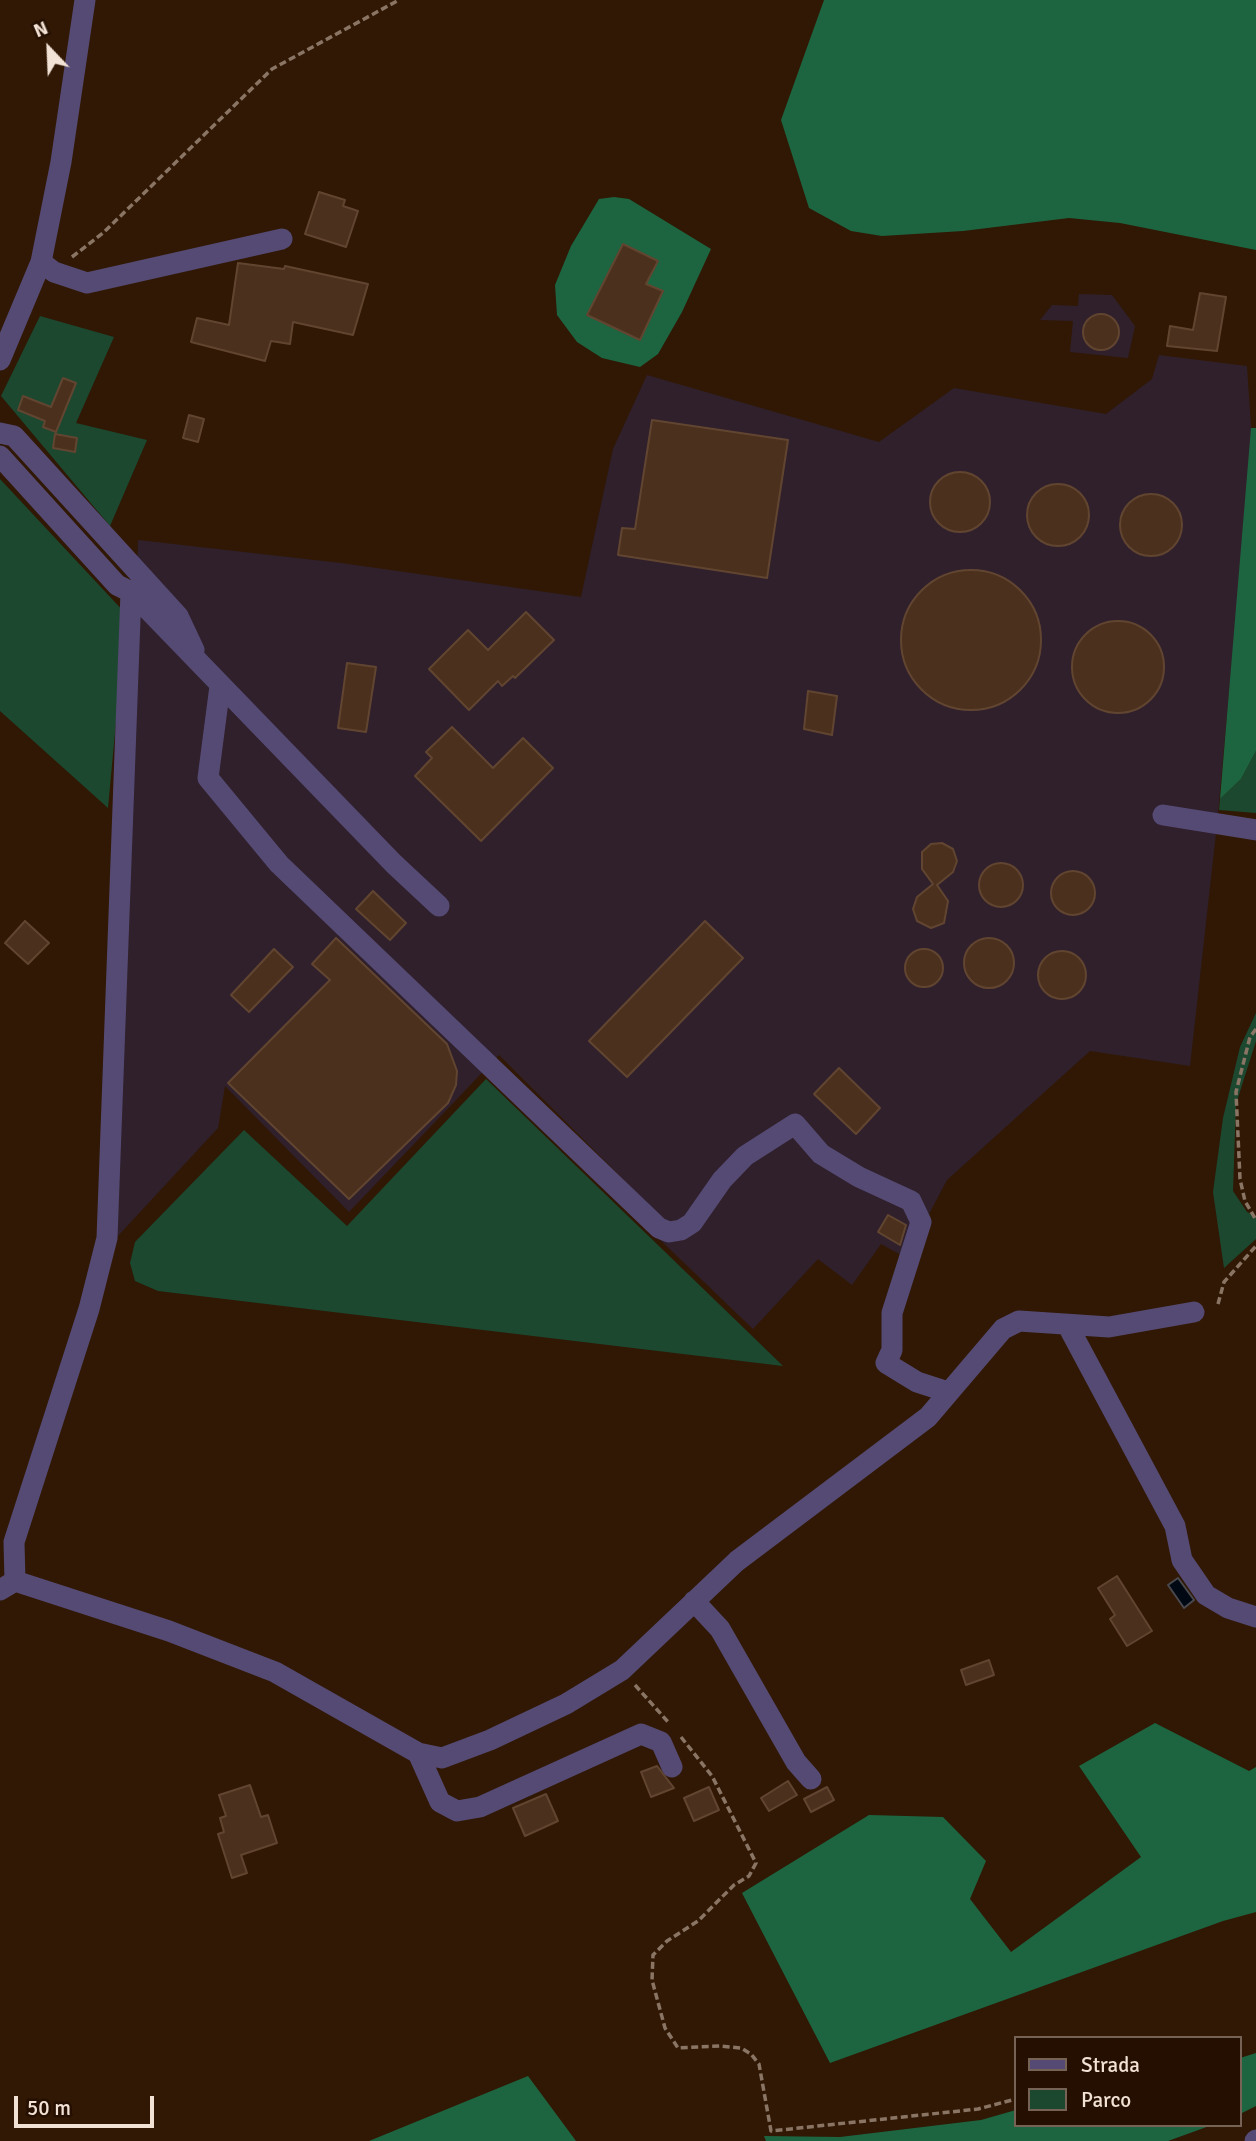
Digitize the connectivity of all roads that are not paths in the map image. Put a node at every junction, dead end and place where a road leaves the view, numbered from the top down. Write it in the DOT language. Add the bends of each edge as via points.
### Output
graph roads {
  1 [pos="85,0"];
  2 [pos="282,239"];
  3 [pos="48,267"];
  4 [pos="0,360"];
  5 [pos="0,433"];
  6 [pos="0,456"];
  7 [pos="131,592"];
  8 [pos="201,665"];
  9 [pos="220,686"];
  10 [pos="1163,815"];
  11 [pos="1256,830"];
  12 [pos="439,906"];
  13 [pos="1194,1312"];
  14 [pos="1068,1326"];
  15 [pos="948,1392"];
  16 [pos="7,1586"];
  17 [pos="694,1601"];
  18 [pos="1256,1617"];
  19 [pos="418,1753"];
  20 [pos="672,1767"];
  21 [pos="811,1779"];
  1 -- 3 [label="street"];
  2 -- 3 [label="street" via="87,283"];
  3 -- 4 [label="street"];
  5 -- 8 [label="street" via="14,436 178,616"];
  6 -- 7 [label="street" via="117,585"];
  7 -- 8 [label="street"];
  7 -- 16 [label="street" via="107,1238 89,1309 14,1542"];
  8 -- 9 [label="street"];
  9 -- 12 [label="street"];
  9 -- 15 [label="street" via="208,778 279,864 659,1228 668,1232 692,1223 745,1156 795,1124 829,1159 911,1202 920,1222 892,1313 892,1350 886,1363 917,1382"];
  10 -- 11 [label="street"];
  13 -- 14 [label="street" via="1109,1328"];
  14 -- 15 [label="street" via="1020,1321 1003,1329"];
  14 -- 18 [label="street" via="1175,1526 1182,1560 1206,1595"];
  15 -- 17 [label="street" via="928,1417 737,1561"];
  16 -- 19 [label="street" via="169,1631 275,1672"];
  17 -- 19 [label="street" via="622,1670 566,1704 442,1758"];
  17 -- 21 [label="street" via="720,1629 796,1762"];
  19 -- 20 [label="street" via="440,1802 457,1811 480,1807 641,1734 661,1742"];
}
